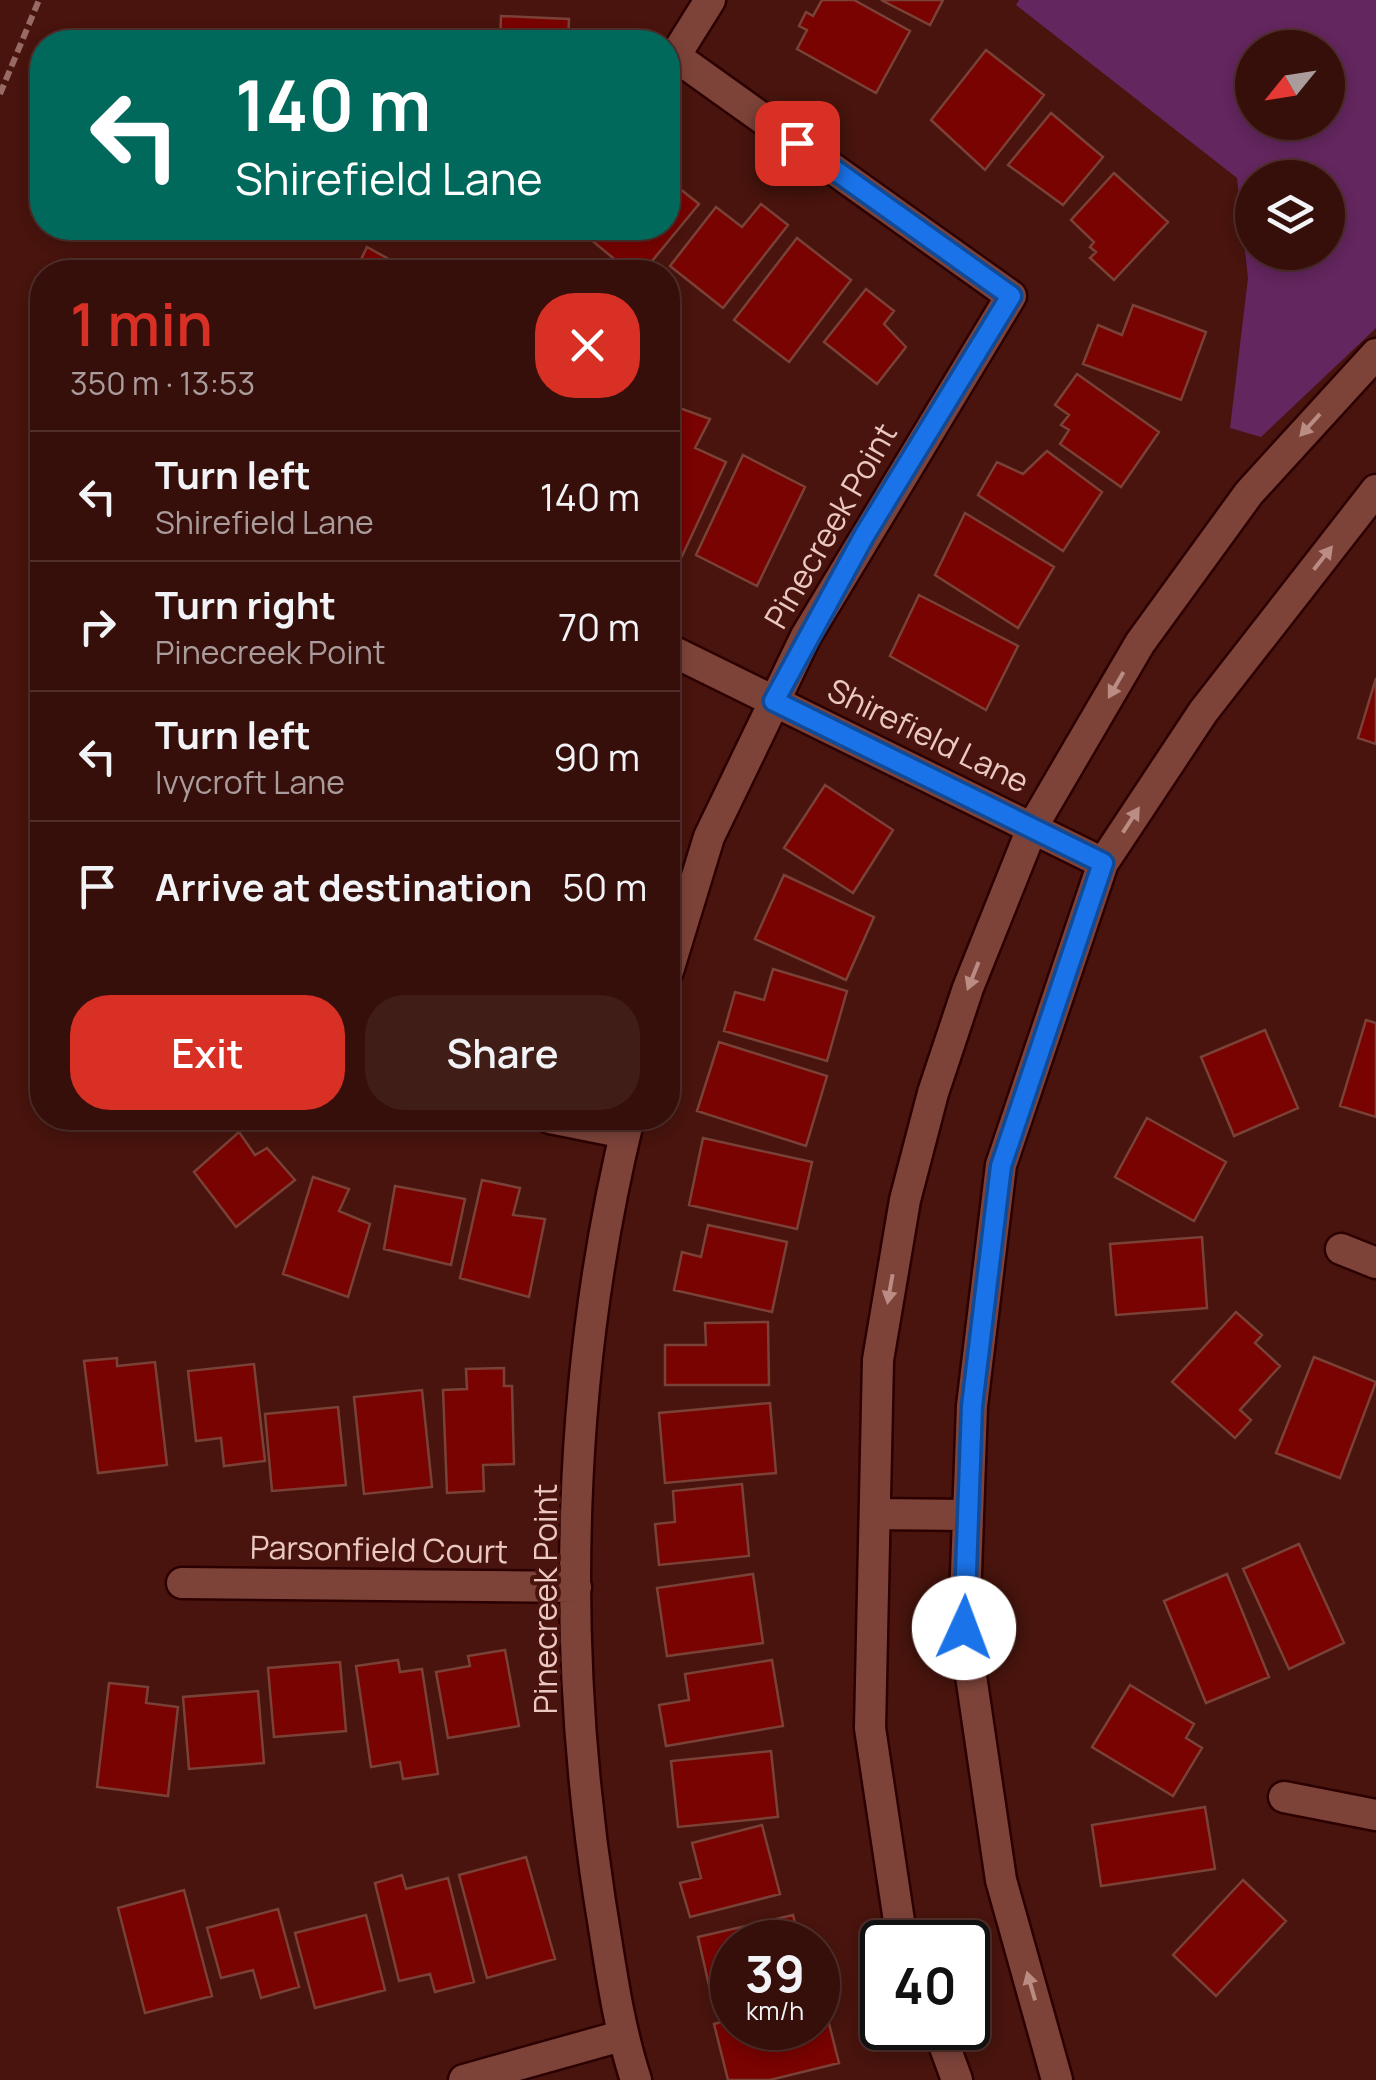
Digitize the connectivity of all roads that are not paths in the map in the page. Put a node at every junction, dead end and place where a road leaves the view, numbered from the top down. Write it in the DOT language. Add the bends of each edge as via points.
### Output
graph roads {
  1 [pos="710,0"];
  2 [pos="680,48"];
  3 [pos="680,60"];
  4 [pos="1376,354"];
  5 [pos="1376,490"];
  6 [pos="680,655"];
  7 [pos="774,701"];
  8 [pos="1033,826"];
  9 [pos="1103,863"];
  10 [pos="680,932"];
  11 [pos="626,1130"];
  12 [pos="1341,1249"];
  13 [pos="1376,1264"];
  14 [pos="876,1514"];
  15 [pos="968,1516"];
  16 [pos="182,1583"];
  17 [pos="576,1587"];
  18 [pos="1284,1797"];
  19 [pos="1376,1814"];
  20 [pos="899,1920"];
  21 [pos="621,2036"];
  22 [pos="946,2050"];
  23 [pos="464,2080"];
  24 [pos="636,2080"];
  25 [pos="958,2080"];
  26 [pos="1057,2080"];
  1 -- 2 [label="street, Pinecreek Point"];
  3 -- 7 [label="street, Pinecreek Point" via="1011,296 873,521"];
  4 -- 8 [label="street, one-way" via="1203,552 1140,643"];
  9 -- 5 [label="street, one-way" via="1203,712"];
  6 -- 7 [label="street, Shirefield Lane"];
  7 -- 8 [label="street, Shirefield Lane"];
  7 -- 10 [label="street, Pinecreek Point" via="710,837"];
  8 -- 9 [label="street, Shirefield Lane"];
  8 -- 14 [label="street, one-way" via="968,988 905,1200 878,1360"];
  9 -- 15 [label="street" via="1001,1166 972,1406"];
  11 -- 17 [label="street, Pinecreek Point" via="584,1387"];
  12 -- 13 [label="street"];
  14 -- 15 [label="street"];
  14 -- 20 [label="street" via="870,1728"];
  26 -- 15 [label="street, one-way" via="1001,1880 964,1628"];
  16 -- 17 [label="street, Parsonfield Court"];
  17 -- 21 [label="street, Pinecreek Point" via="588,1820"];
  18 -- 19 [label="street"];
  21 -- 23 [label="street"];
  21 -- 24 [label="street, Pinecreek Point"];
  22 -- 25 [label="street"];
}
